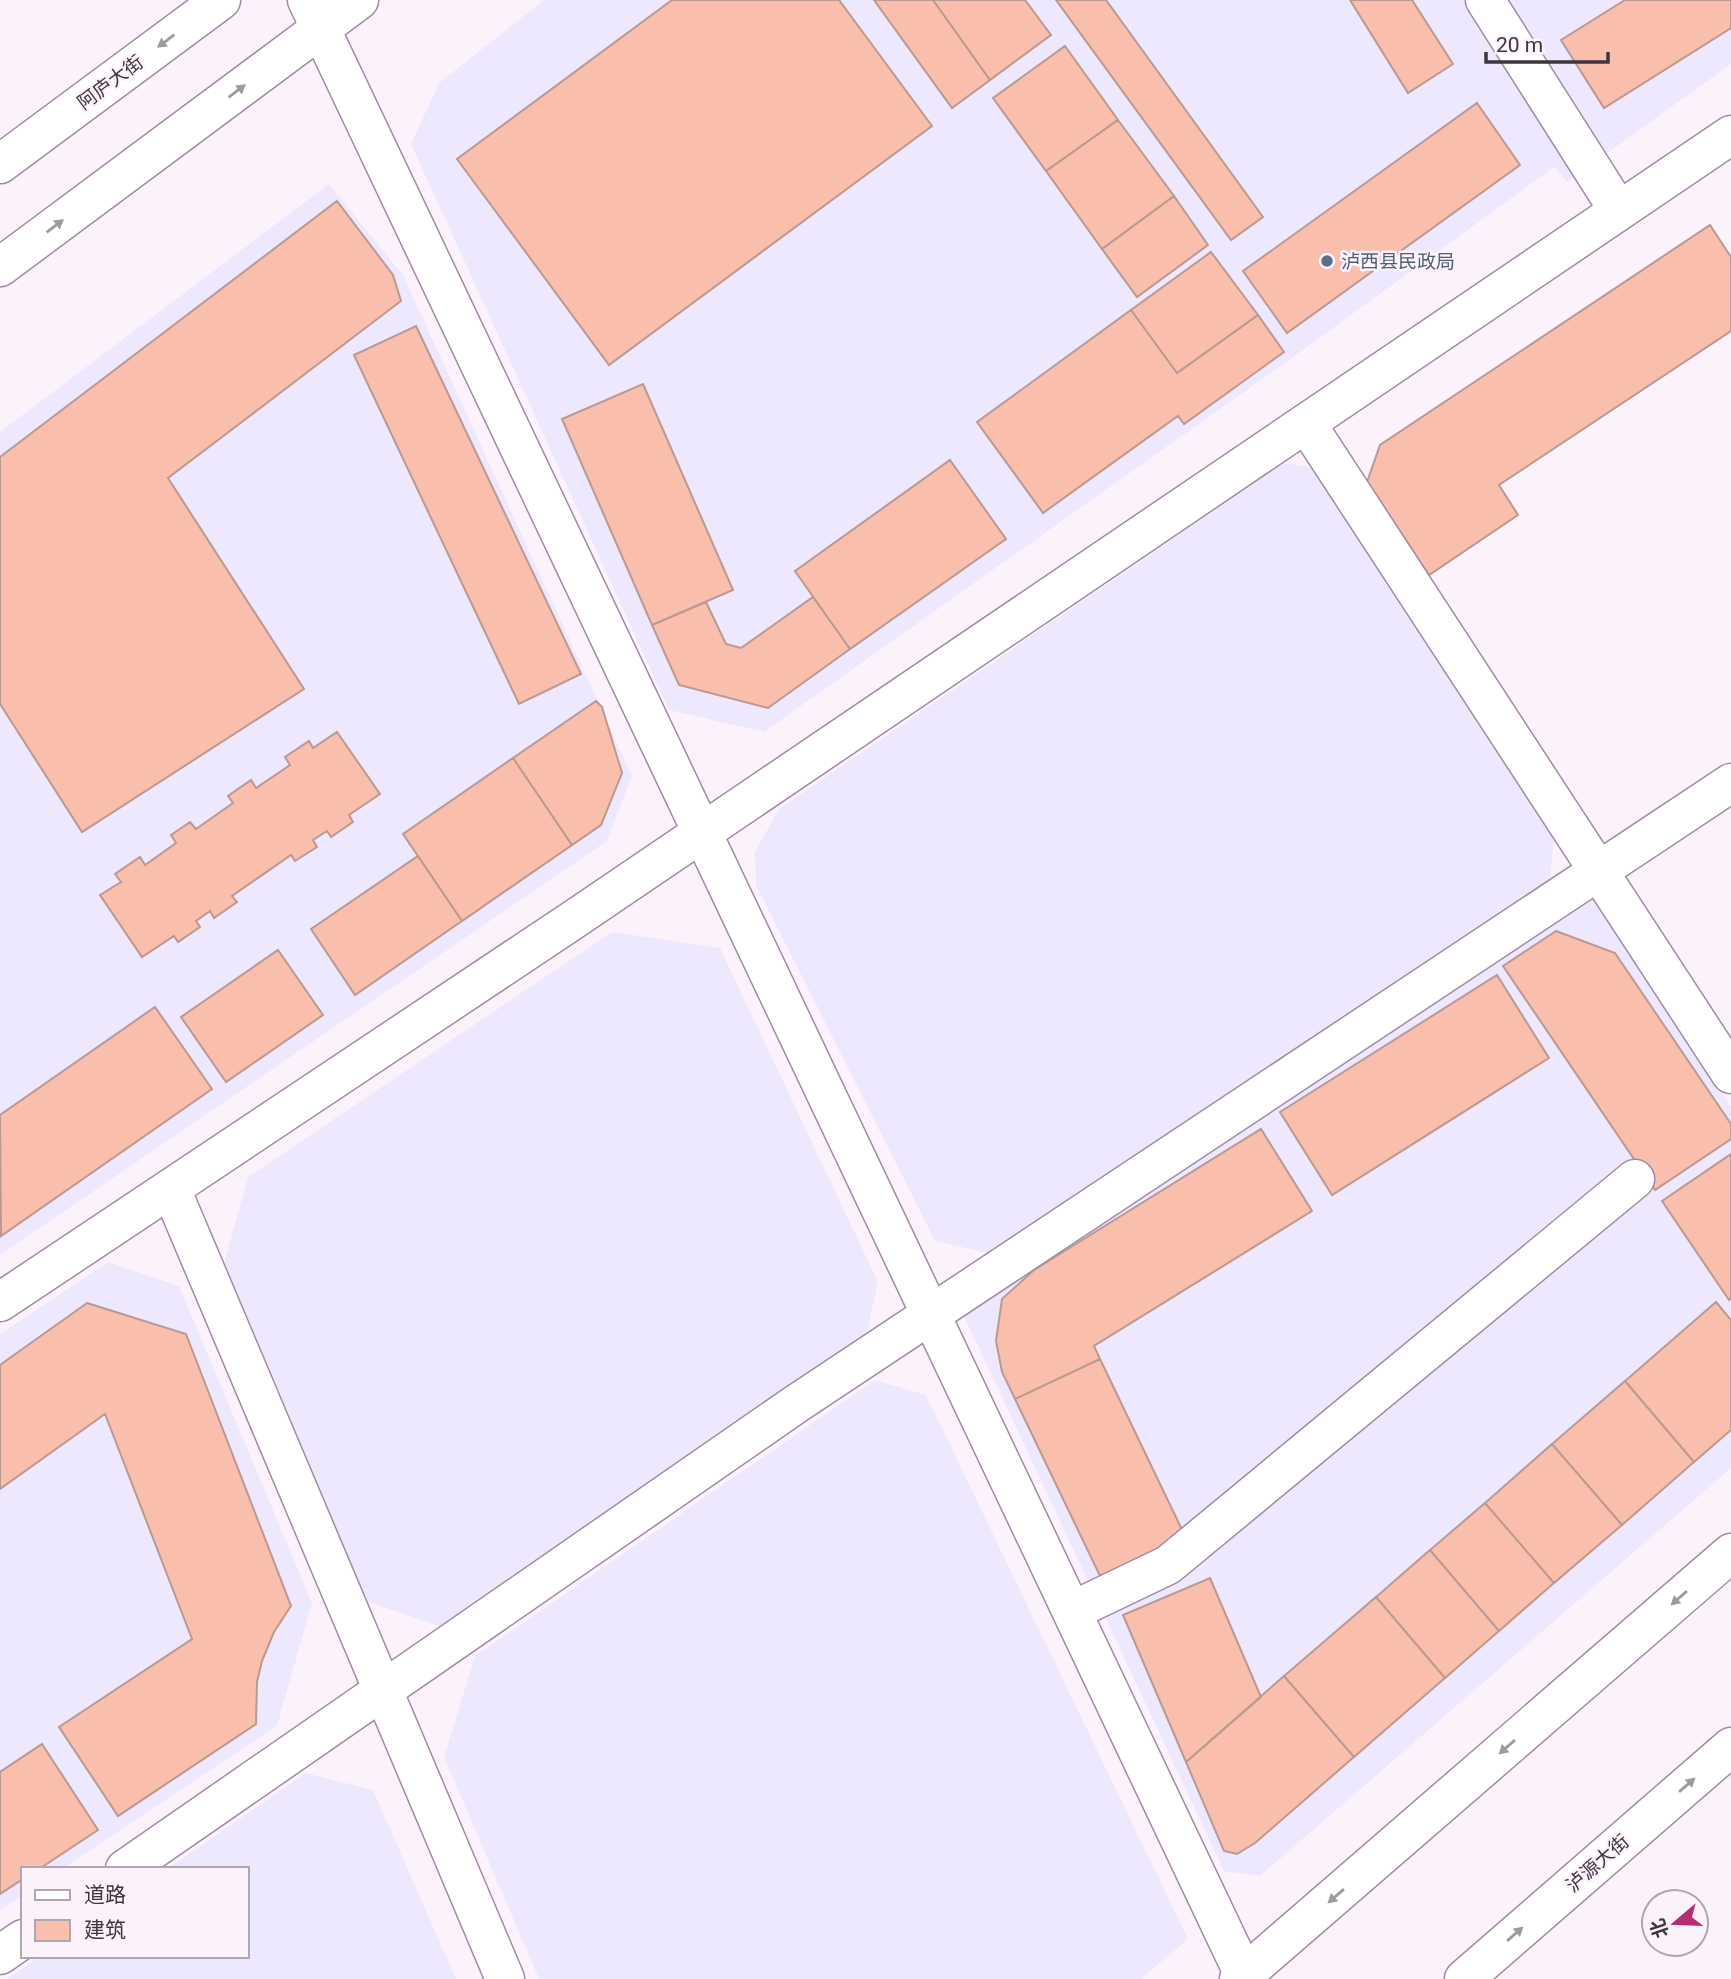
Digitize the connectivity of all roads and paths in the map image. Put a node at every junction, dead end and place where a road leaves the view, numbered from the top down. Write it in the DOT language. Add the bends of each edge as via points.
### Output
graph roads {
  1 [pos="221,0"];
  2 [pos="359,0"];
  3 [pos="1486,0"];
  4 [pos="314,14"];
  5 [pos="1731,135"];
  6 [pos="0,164"];
  7 [pos="1619,211"];
  8 [pos="0,267"];
  9 [pos="1306,423"];
  10 [pos="1731,783"];
  11 [pos="702,833"];
  12 [pos="1599,871"];
  13 [pos="1731,1074"];
  14 [pos="1635,1179"];
  15 [pos="171,1189"];
  16 [pos="0,1302"];
  17 [pos="931,1315"];
  18 [pos="1731,1553"];
  19 [pos="1072,1611"];
  20 [pos="383,1690"];
  21 [pos="1731,1747"];
  22 [pos="128,1867"];
  23 [pos="21,1940"];
  24 [pos="0,1955"];
  25 [pos="1243,1978"];
  26 [pos="505,1979"];
  27 [pos="1464,1979"];
  1 -- 6 [label="main road, 阿庐大街, one-way"];
  2 -- 4 [label="main road"];
  3 -- 7 [label="main road"];
  8 -- 4 [label="main road, one-way"];
  4 -- 11 [label="main road"];
  5 -- 7 [label="main road"];
  7 -- 9 [label="main road"];
  9 -- 11 [label="main road"];
  9 -- 12 [label="main road"];
  10 -- 12 [label="main road"];
  11 -- 15 [label="main road"];
  11 -- 17 [label="main road"];
  12 -- 13 [label="main road"];
  12 -- 17 [label="main road"];
  14 -- 19 [label="main road" via="1168,1565"];
  15 -- 16 [label="main road"];
  15 -- 20 [label="main road"];
  17 -- 19 [label="main road"];
  17 -- 20 [label="main road"];
  18 -- 25 [label="main road, one-way"];
  19 -- 25 [label="main road"];
  20 -- 22 [label="main road"];
  20 -- 26 [label="main road"];
  27 -- 21 [label="main road, 泸源大街, one-way"];
  23 -- 24 [label="main road"];
}
